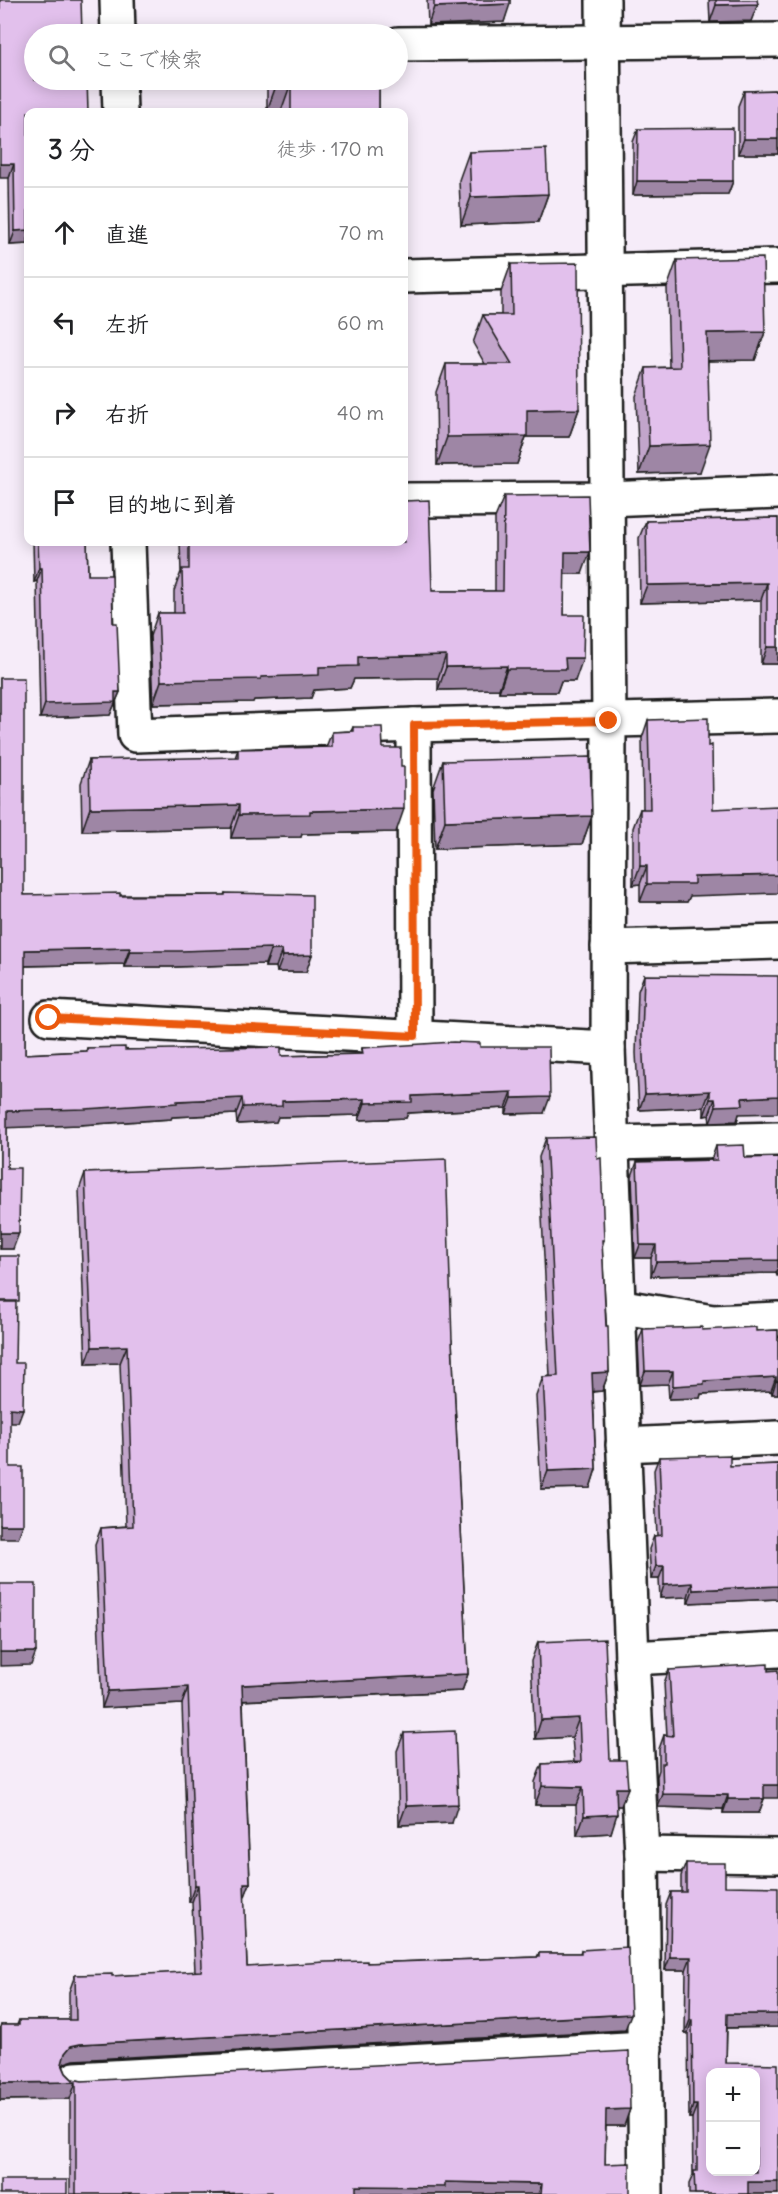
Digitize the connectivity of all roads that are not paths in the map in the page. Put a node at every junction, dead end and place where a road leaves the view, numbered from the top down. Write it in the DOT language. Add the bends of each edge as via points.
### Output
graph roads {
  1 [pos="117,0"];
  2 [pos="603,0"];
  3 [pos="118,24"];
  4 [pos="778,40"];
  5 [pos="603,41"];
  6 [pos="408,44"];
  7 [pos="119,90"];
  8 [pos="120,108"];
  9 [pos="778,266"];
  10 [pos="606,272"];
  11 [pos="408,276"];
  12 [pos="778,492"];
  13 [pos="607,499"];
  14 [pos="408,500"];
  15 [pos="128,546"];
  16 [pos="778,716"];
  17 [pos="609,721"];
  18 [pos="414,725"];
  19 [pos="778,942"];
  20 [pos="608,946"];
  21 [pos="49,1018"];
  22 [pos="415,1036"];
  23 [pos="608,1047"];
  24 [pos="778,1138"];
  25 [pos="613,1143"];
  26 [pos="617,1306"];
  27 [pos="778,1319"];
  28 [pos="778,1438"];
  29 [pos="623,1445"];
  30 [pos="778,1650"];
  31 [pos="632,1658"];
  32 [pos="642,1854"];
  33 [pos="778,1856"];
  34 [pos="645,2048"];
  35 [pos="75,2079"];
  36 [pos="646,2194"];
  1 -- 3 [label="street"];
  2 -- 5 [label="street"];
  4 -- 5 [label="street"];
  5 -- 6 [label="street"];
  5 -- 10 [label="street"];
  7 -- 8 [label="street"];
  9 -- 10 [label="street"];
  10 -- 11 [label="street"];
  10 -- 13 [label="street"];
  12 -- 13 [label="street"];
  13 -- 14 [label="street"];
  13 -- 17 [label="street"];
  15 -- 18 [label="street" via="135,735"];
  16 -- 17 [label="street"];
  17 -- 18 [label="street"];
  17 -- 20 [label="street"];
  18 -- 22 [label="street"];
  19 -- 20 [label="street"];
  20 -- 23 [label="street"];
  21 -- 22 [label="street"];
  22 -- 23 [label="street"];
  23 -- 25 [label="street"];
  24 -- 25 [label="street"];
  25 -- 26 [label="street"];
  26 -- 27 [label="street" via="713,1322"];
  26 -- 29 [label="street"];
  28 -- 29 [label="street"];
  29 -- 31 [label="street"];
  30 -- 31 [label="street"];
  31 -- 32 [label="street"];
  32 -- 33 [label="street"];
  32 -- 34 [label="street"];
  34 -- 35 [label="street"];
  34 -- 36 [label="street"];
}
